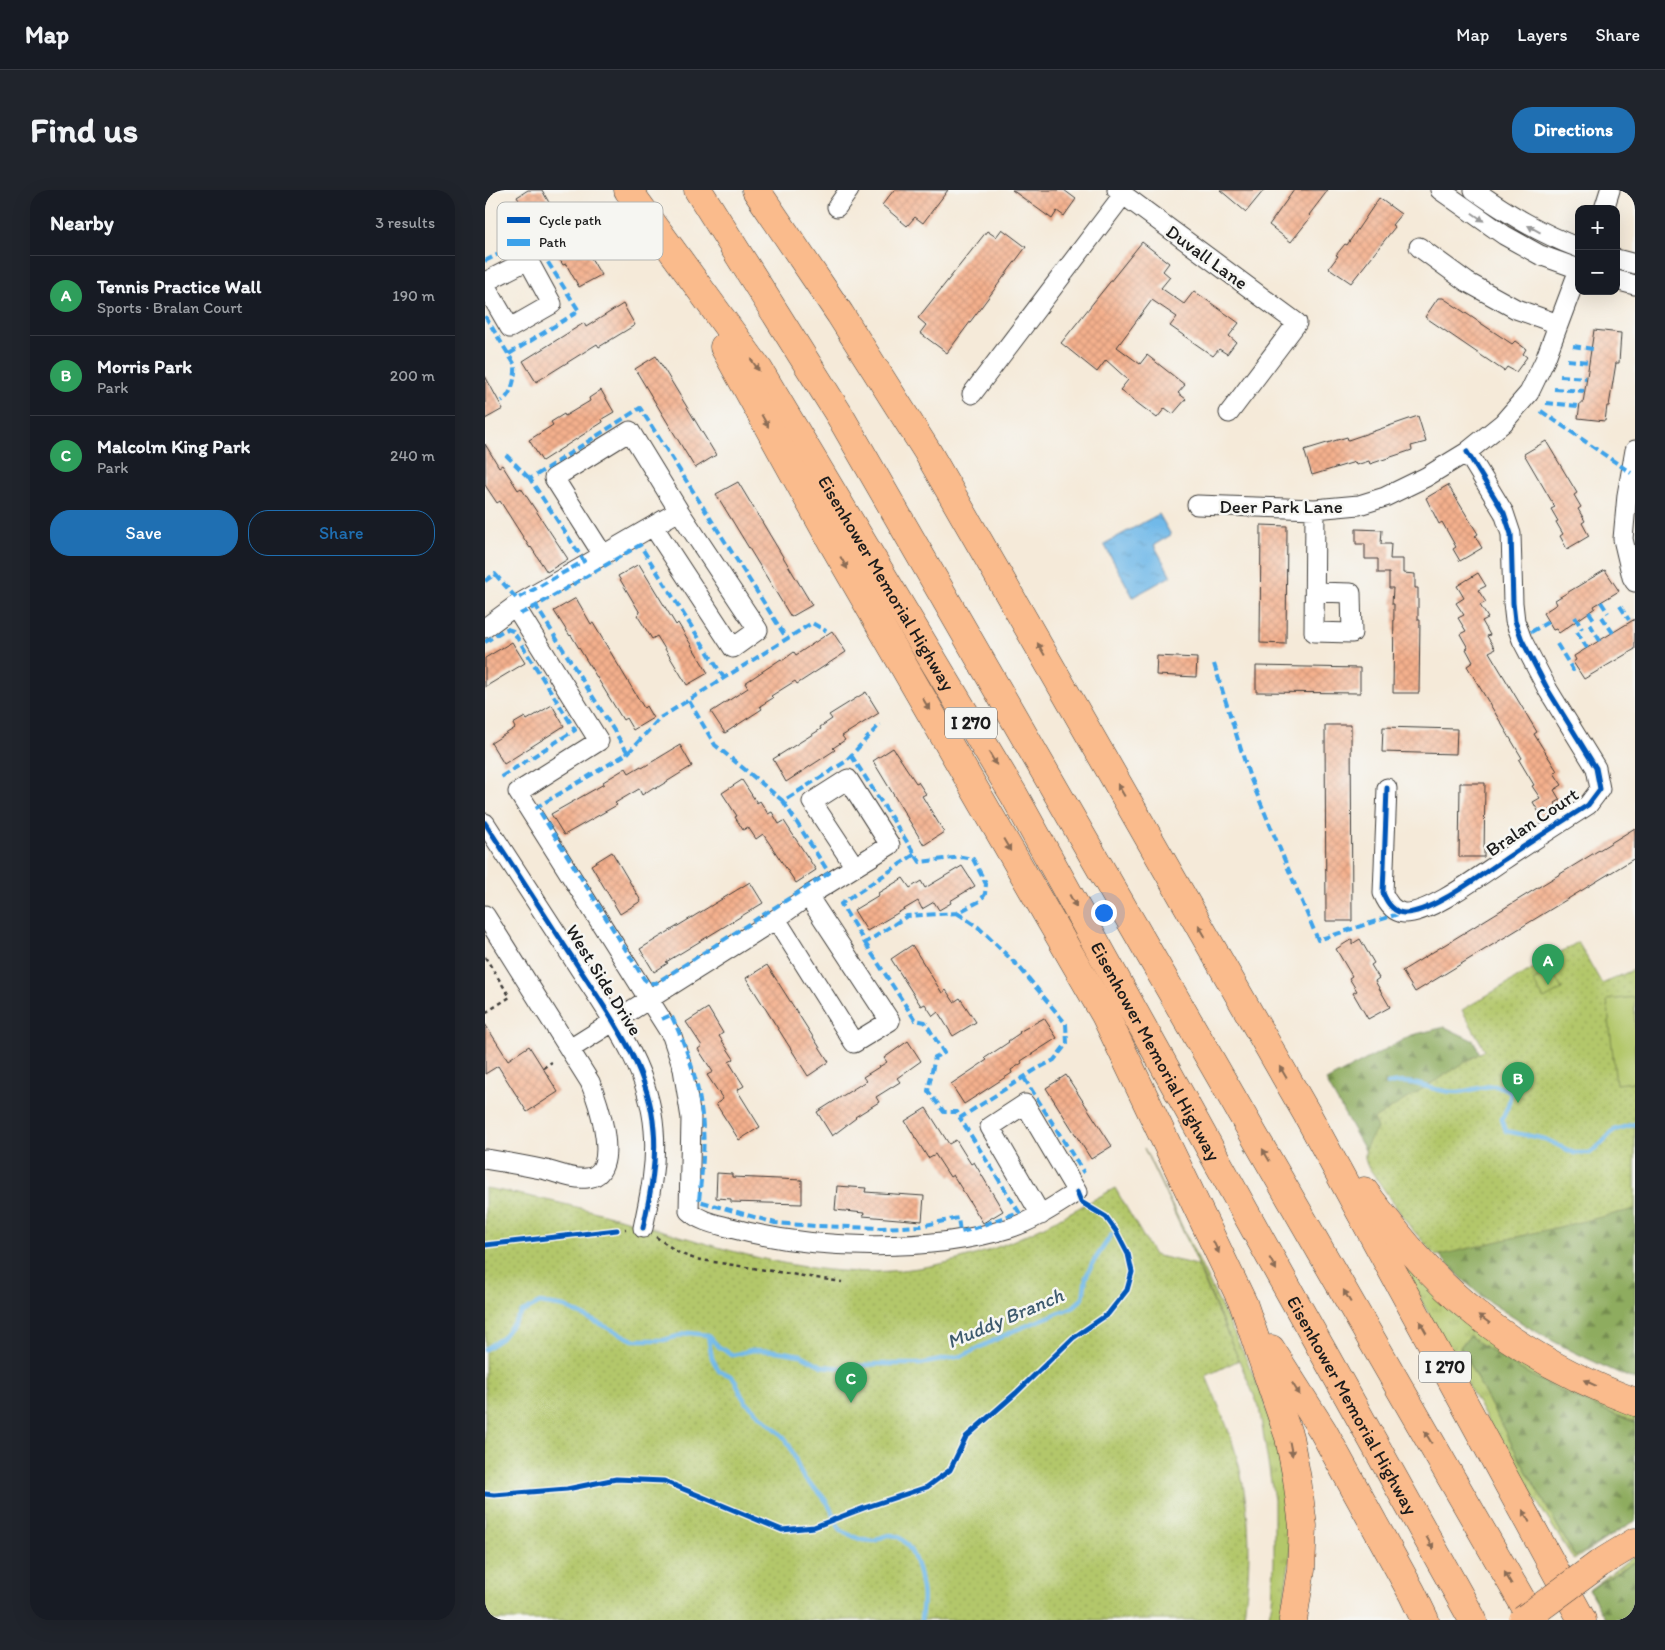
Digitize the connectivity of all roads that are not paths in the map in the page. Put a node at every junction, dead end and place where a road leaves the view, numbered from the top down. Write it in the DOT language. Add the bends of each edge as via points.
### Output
graph roads {
  1 [pos="628,190"];
  2 [pos="698,190"];
  3 [pos="756,190"];
  4 [pos="849,190"];
  5 [pos="1440,190"];
  6 [pos="1474,190"];
  7 [pos="1610,190"];
  8 [pos="1120,192"];
  9 [pos="637,202"];
  10 [pos="1605,205"];
  11 [pos="837,207"];
  12 [pos="663,238"];
  13 [pos="665,241"];
  14 [pos="1419,247"];
  15 [pos="1575,247"];
  16 [pos="1620,260"];
  17 [pos="1635,264"];
  18 [pos="1575,268"];
  19 [pos="1575,280"];
  20 [pos="1620,281"];
  21 [pos="1635,285"];
  22 [pos="1558,324"];
  23 [pos="972,394"];
  24 [pos="1229,413"];
  25 [pos="1635,450"];
  26 [pos="1467,452"];
  27 [pos="1197,505"];
  28 [pos="1315,509"];
  29 [pos="679,511"];
  30 [pos="653,526"];
  31 [pos="603,555"];
  32 [pos="1635,582"];
  33 [pos="1315,592"];
  34 [pos="515,606"];
  35 [pos="485,628"];
  36 [pos="1387,788"];
  37 [pos="485,823"];
  38 [pos="855,867"];
  39 [pos="808,896"];
  40 [pos="485,915"];
  41 [pos="776,919"];
  42 [pos="649,999"];
  43 [pos="613,1021"];
  44 [pos="570,1048"];
  45 [pos="1307,1114"];
  46 [pos="485,1159"];
  47 [pos="1041,1214"];
  48 [pos="643,1228"];
  49 [pos="1243,1303"];
  50 [pos="1635,1402"];
  51 [pos="1635,1542"];
  52 [pos="1293,1620"];
  53 [pos="1425,1620"];
  54 [pos="1473,1620"];
  55 [pos="1523,1620"];
  56 [pos="1533,1620"];
  57 [pos="1582,1620"];
  1 -- 9 [label="highway, Eisenhower Memorial Highway / I 270"];
  56 -- 2 [label="highway, I 270, one-way" via="840,416"];
  45 -- 3 [label="highway, I 270, one-way" via="927,452 840,314"];
  4 -- 11 [label="street"];
  5 -- 18 [label="street, one-way" via="1504,235 1540,255"];
  15 -- 6 [label="street, one-way" via="1549,237 1515,218"];
  7 -- 10 [label="street"];
  8 -- 23 [label="street"];
  8 -- 24 [label="street, Duvall Lane" via="1297,323"];
  12 -- 13 [label="highway, Eisenhower Memorial Highway / I 270"];
  13 -- 49 [label="highway, one-way" via="832,542 1105,1015"];
  13 -- 54 [label="highway, Eisenhower Memorial Highway / I 270, one-way" via="759,370 1014,795"];
  14 -- 22 [label="street" via="1467,282 1516,309"];
  16 -- 17 [label="street"];
  19 -- 22 [label="street, Deer Park Lane"];
  20 -- 21 [label="street"];
  22 -- 26 [label="street, Deer Park Lane" via="1529,392 1503,423"];
  25 -- 32 [label="street" via="1623,539"];
  26 -- 28 [label="street, Deer Park Lane" via="1426,477 1385,496 1359,505"];
  26 -- 36 [label="street, Bralan Court" via="1505,513 1511,534 1515,621 1522,640 1548,690 1596,768 1600,789 1588,804 1445,898 1414,912 1402,913 1387,902 1383,893"];
  27 -- 28 [label="street, Deer Park Lane"];
  28 -- 33 [label="street"];
  29 -- 30 [label="street"];
  29 -- 30 [label="street" via="758,630 733,648"];
  29 -- 31 [label="street" via="630,431 554,478"];
  30 -- 31 [label="street"];
  31 -- 34 [label="street"];
  34 -- 35 [label="street"];
  34 -- 42 [label="street" via="599,741 519,792"];
  37 -- 43 [label="street, West Side Drive"];
  38 -- 38 [label="street" via="889,845 848,779 812,802"];
  38 -- 39 [label="street"];
  39 -- 41 [label="street"];
  39 -- 41 [label="street" via="889,1021 854,1043"];
  40 -- 44 [label="street"];
  41 -- 42 [label="street"];
  42 -- 43 [label="street"];
  42 -- 47 [label="street" via="672,1036 683,1069 691,1118 689,1211 697,1219 755,1235 810,1242 907,1245 954,1241 1011,1227"];
  43 -- 44 [label="street"];
  43 -- 48 [label="street, West Side Drive" via="645,1083 654,1129 654,1167"];
  44 -- 46 [label="street" via="590,1082 600,1110 605,1159 599,1172 594,1177 581,1178"];
  50 -- 45 [label="highway, one-way" via="1570,1373 1512,1339 1436,1278 1378,1210"];
  57 -- 45 [label="highway, I 270, one-way"];
  47 -- 47 [label="street" via="1077,1192 1025,1104 989,1127"];
  49 -- 52 [label="highway, one-way" via="1289,1437 1297,1478 1302,1535 1301,1570"];
  49 -- 53 [label="highway, one-way" via="1323,1432"];
  51 -- 55 [label="highway, bridge" via="1599,1564"];
}
